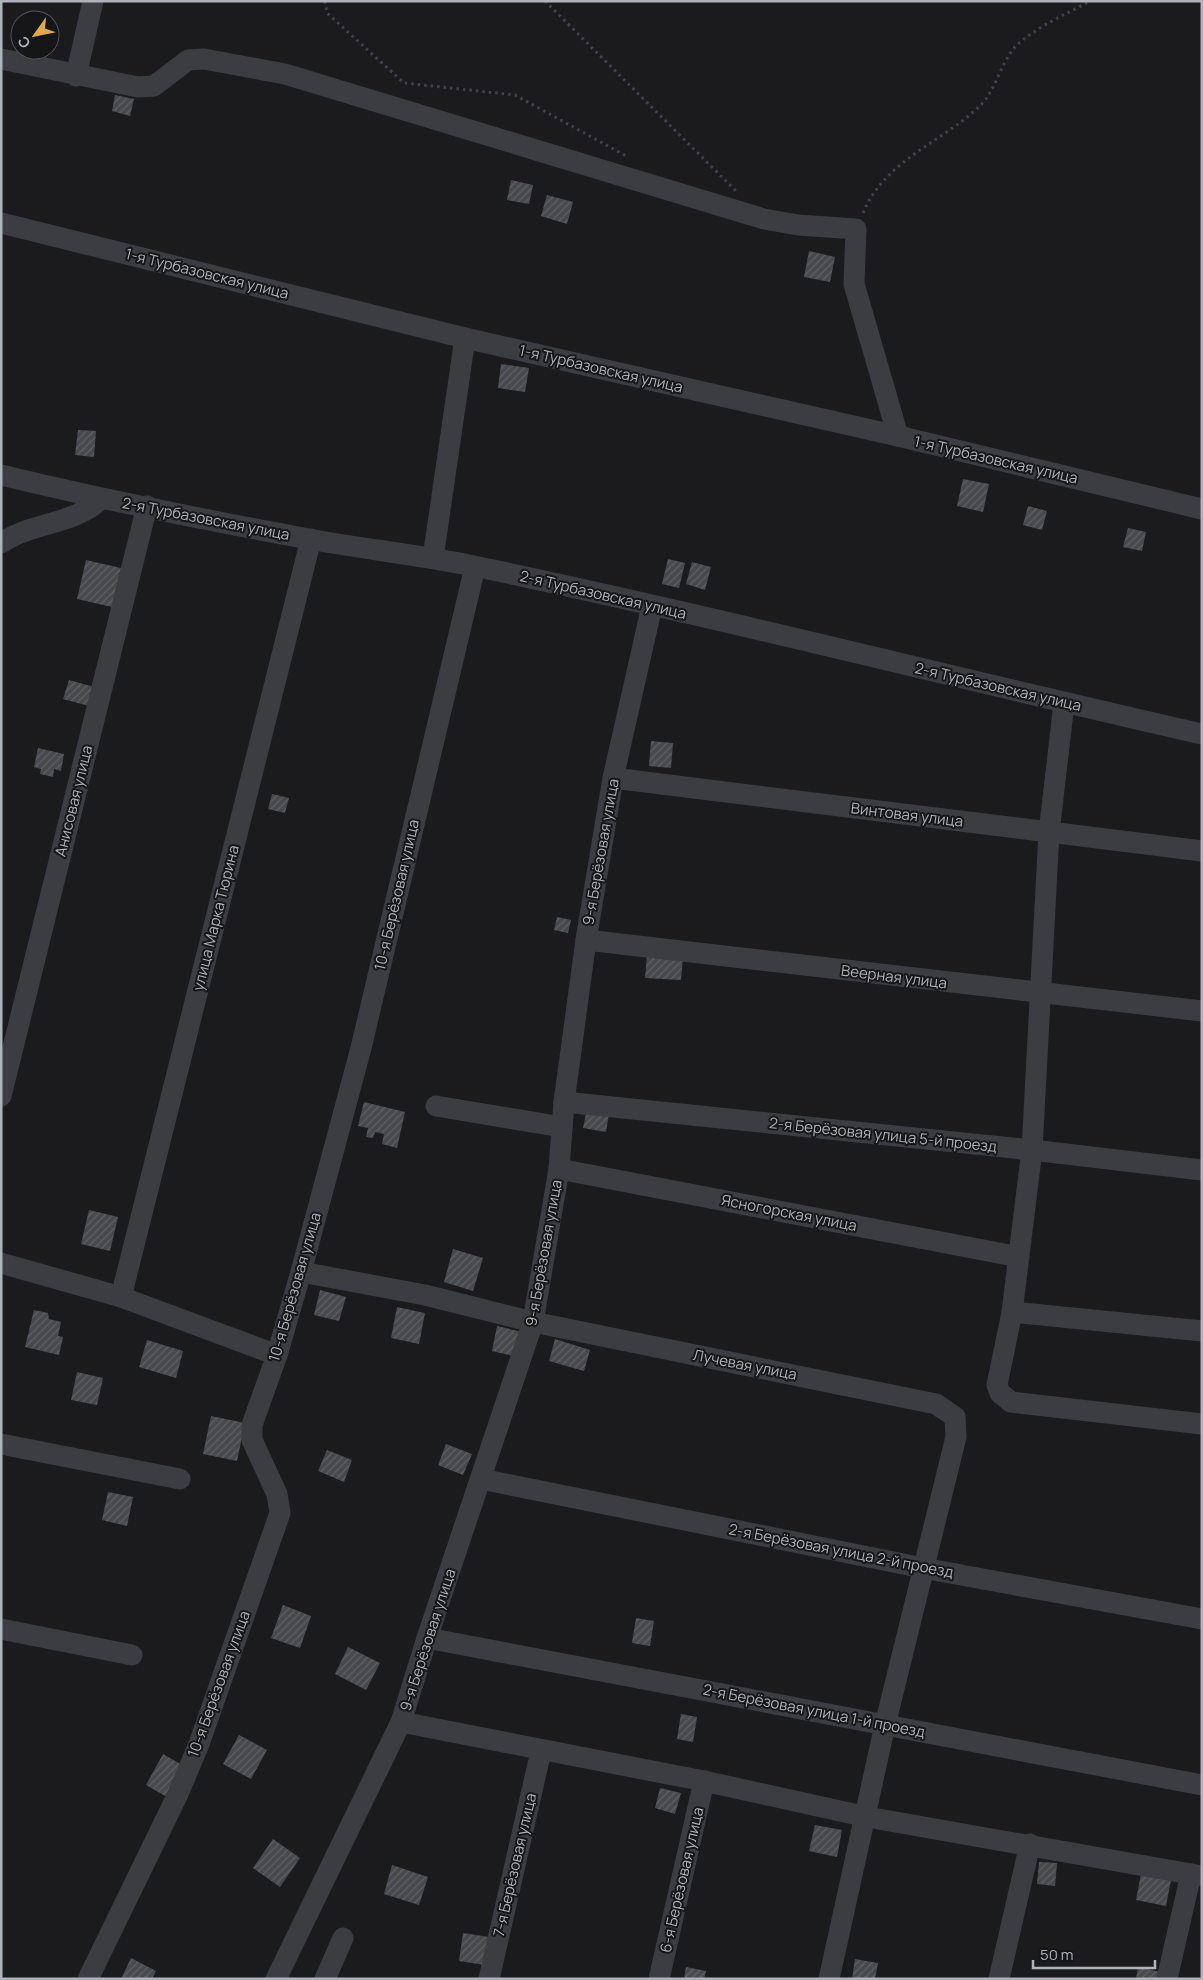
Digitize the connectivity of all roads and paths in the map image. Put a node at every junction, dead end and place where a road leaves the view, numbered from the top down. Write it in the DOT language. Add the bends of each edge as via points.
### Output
graph roads {
  1 [pos="93,1"];
  2 [pos="325,1"];
  3 [pos="545,1"];
  4 [pos="1090,1"];
  5 [pos="1,59"];
  6 [pos="76,76"];
  7 [pos="635,161"];
  8 [pos="739,194"];
  9 [pos="1,223"];
  10 [pos="856,229"];
  11 [pos="465,338"];
  12 [pos="898,436"];
  13 [pos="1,475"];
  14 [pos="101,499"];
  15 [pos="147,506"];
  16 [pos="1202,509"];
  17 [pos="311,539"];
  18 [pos="1,543"];
  19 [pos="433,558"];
  20 [pos="475,567"];
  21 [pos="652,606"];
  22 [pos="1064,703"];
  23 [pos="1202,734"];
  24 [pos="613,778"];
  25 [pos="1049,833"];
  26 [pos="1202,851"];
  27 [pos="586,940"];
  28 [pos="1041,994"];
  29 [pos="1202,1012"];
  30 [pos="1,1096"];
  31 [pos="564,1102"];
  32 [pos="436,1106"];
  33 [pos="562,1127"];
  34 [pos="1032,1150"];
  35 [pos="559,1169"];
  36 [pos="1202,1170"];
  37 [pos="1019,1257"];
  38 [pos="1,1264"];
  39 [pos="301,1272"];
  40 [pos="121,1297"];
  41 [pos="1012,1312"];
  42 [pos="533,1322"];
  43 [pos="1202,1331"];
  44 [pos="276,1355"];
  45 [pos="1202,1424"];
  46 [pos="1,1444"];
  47 [pos="180,1478"];
  48 [pos="481,1479"];
  49 [pos="924,1568"];
  50 [pos="1202,1619"];
  51 [pos="1,1629"];
  52 [pos="427,1638"];
  53 [pos="132,1655"];
  54 [pos="402,1722"];
  55 [pos="886,1725"];
  56 [pos="541,1751"];
  57 [pos="704,1781"];
  58 [pos="1202,1785"];
  59 [pos="867,1817"];
  60 [pos="1030,1844"];
  61 [pos="1196,1875"];
  62 [pos="343,1938"];
  63 [pos="88,1979"];
  64 [pos="276,1979"];
  65 [pos="325,1979"];
  66 [pos="489,1979"];
  67 [pos="659,1979"];
  68 [pos="829,1979"];
  69 [pos="999,1979"];
  70 [pos="1167,1979"];
  1 -- 6 [label="street"];
  2 -- 7 [label="path" via="327,12 404,83 515,95"];
  3 -- 8 [label="path"];
  4 -- 10 [label="path" via="1032,33 1015,48 981,105 883,179 869,198"];
  5 -- 6 [label="street"];
  6 -- 10 [label="street" via="138,87 154,86 188,60 204,59 285,74 764,219"];
  9 -- 11 [label="street, 1-я Турбазовская улица"];
  10 -- 12 [label="street" via="854,284"];
  11 -- 12 [label="street, 1-я Турбазовская улица"];
  11 -- 19 [label="street"];
  12 -- 16 [label="street, 1-я Турбазовская улица"];
  13 -- 14 [label="street, 2-я Турбазовская улица"];
  14 -- 15 [label="street, 2-я Турбазовская улица"];
  14 -- 18 [label="street" via="80,514 34,527"];
  15 -- 17 [label="street, 2-я Турбазовская улица"];
  15 -- 30 [label="street, Анисовая улица"];
  17 -- 19 [label="street, 2-я Турбазовская улица"];
  17 -- 40 [label="street, улица Марка Тюрина"];
  19 -- 20 [label="street, 2-я Турбазовская улица"];
  20 -- 21 [label="street, 2-я Турбазовская улица"];
  20 -- 39 [label="street, 10-я Берёзовая улица" via="361,1048"];
  21 -- 22 [label="street, 2-я Турбазовская улица"];
  21 -- 24 [label="street, 9-я Берёзовая улица"];
  22 -- 23 [label="street, 2-я Турбазовская улица"];
  22 -- 25 [label="street"];
  24 -- 25 [label="street, Винтовая улица"];
  24 -- 27 [label="street, 9-я Берёзовая улица"];
  25 -- 26 [label="street, Винтовая улица"];
  25 -- 28 [label="street"];
  27 -- 28 [label="street, Веерная улица"];
  27 -- 31 [label="street, 9-я Берёзовая улица"];
  28 -- 29 [label="street, Веерная улица"];
  28 -- 34 [label="street"];
  31 -- 33 [label="street, 9-я Берёзовая улица"];
  31 -- 34 [label="street, 2-я Берёзовая улица 5-й проезд"];
  32 -- 33 [label="street"];
  33 -- 35 [label="street, 9-я Берёзовая улица"];
  34 -- 36 [label="street, 2-я Берёзовая улица 5-й проезд"];
  34 -- 37 [label="street"];
  35 -- 37 [label="street, Ясногорская улица"];
  35 -- 42 [label="street, 9-я Берёзовая улица"];
  37 -- 41 [label="street"];
  38 -- 40 [label="street"];
  39 -- 42 [label="street, Лучевая улица" via="425,1295"];
  39 -- 44 [label="street, 10-я Берёзовая улица"];
  40 -- 44 [label="street"];
  41 -- 43 [label="street"];
  41 -- 45 [label="street" via="997,1385 1000,1393 1011,1402"];
  42 -- 48 [label="street, 9-я Берёзовая улица"];
  42 -- 49 [label="street, Лучевая улица" via="936,1404 955,1417 956,1437"];
  44 -- 63 [label="street, 10-я Берёзовая улица" via="252,1425 252,1440 277,1494 280,1513 178,1794"];
  46 -- 47 [label="street"];
  48 -- 49 [label="street, 2-я Берёзовая улица 2-й проезд"];
  48 -- 52 [label="street, 9-я Берёзовая улица"];
  49 -- 50 [label="street, 2-я Берёзовая улица 2-й проезд"];
  49 -- 55 [label="street"];
  51 -- 53 [label="street"];
  52 -- 54 [label="street, 9-я Берёзовая улица"];
  52 -- 55 [label="street, 2-я Берёзовая улица 1-й проезд"];
  54 -- 56 [label="street"];
  54 -- 64 [label="street, 9-я Берёзовая улица"];
  55 -- 58 [label="street, 2-я Берёзовая улица 1-й проезд"];
  55 -- 59 [label="street"];
  56 -- 57 [label="street"];
  56 -- 66 [label="street, 7-я Берёзовая улица"];
  57 -- 59 [label="street"];
  57 -- 67 [label="street, 6-я Берёзовая улица"];
  59 -- 60 [label="street"];
  59 -- 68 [label="street"];
  60 -- 61 [label="street"];
  60 -- 69 [label="street"];
  61 -- 70 [label="street"];
  62 -- 65 [label="street"];
}
